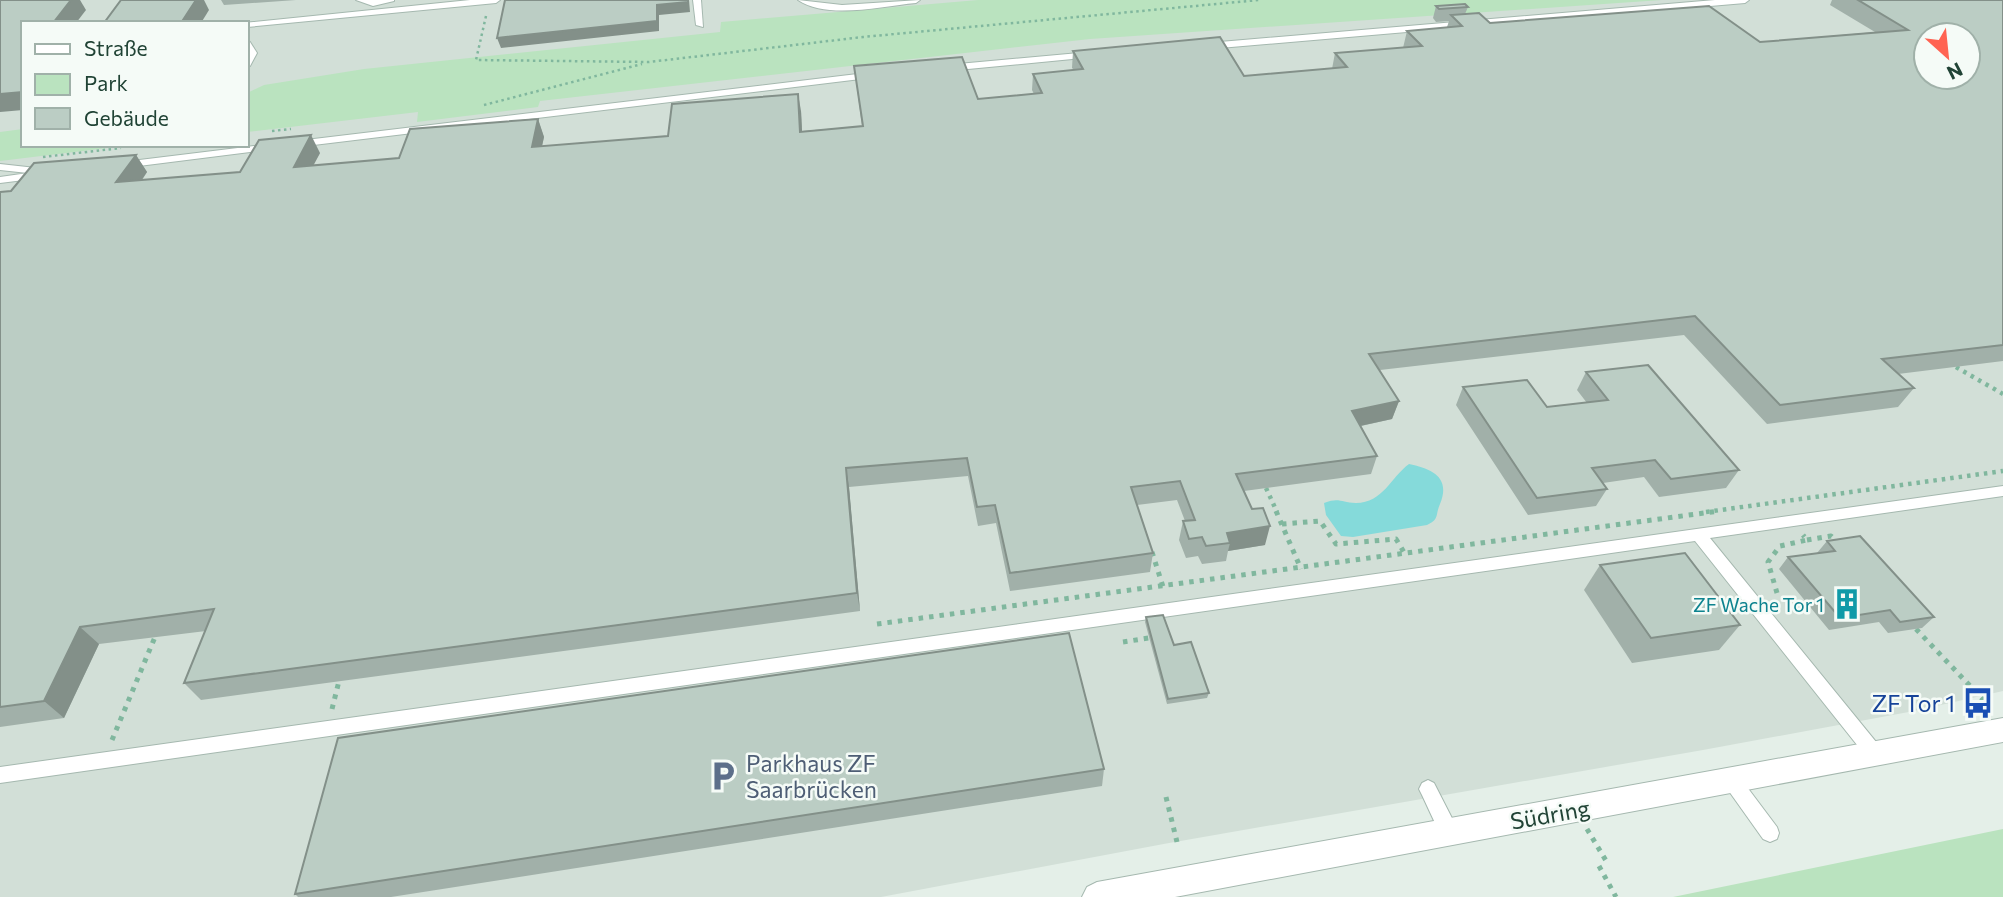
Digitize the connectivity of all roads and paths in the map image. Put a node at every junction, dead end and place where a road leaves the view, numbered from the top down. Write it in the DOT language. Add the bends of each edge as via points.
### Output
graph roads {
  1 [pos="360,0"];
  2 [pos="402,0"];
  3 [pos="697,0"];
  4 [pos="802,0"];
  5 [pos="916,0"];
  6 [pos="1259,0"];
  7 [pos="1745,0"];
  8 [pos="493,1"];
  9 [pos="248,24"];
  10 [pos="700,25"];
  11 [pos="248,46"];
  12 [pos="1199,46"];
  13 [pos="1097,55"];
  14 [pos="248,62"];
  15 [pos="649,62"];
  16 [pos="933,70"];
  17 [pos="879,75"];
  18 [pos="473,106"];
  19 [pos="121,148"];
  20 [pos="40,158"];
  21 [pos="106,166"];
  22 [pos="0,167"];
  23 [pos="0,180"];
  24 [pos="1956,367"];
  25 [pos="2003,394"];
  26 [pos="2003,471"];
  27 [pos="1266,488"];
  28 [pos="2003,491"];
  29 [pos="1774,503"];
  30 [pos="1790,520"];
  31 [pos="1282,524"];
  32 [pos="1698,534"];
  33 [pos="1807,540"];
  34 [pos="1148,542"];
  35 [pos="1844,549"];
  36 [pos="1405,554"];
  37 [pos="1301,569"];
  38 [pos="1164,587"];
  39 [pos="1309,590"];
  40 [pos="1777,593"];
  41 [pos="1158,611"];
  42 [pos="877,624"];
  43 [pos="1916,629"];
  44 [pos="155,637"];
  45 [pos="1123,642"];
  46 [pos="339,681"];
  47 [pos="1997,719"];
  48 [pos="326,730"];
  49 [pos="1875,754"];
  50 [pos="104,760"];
  51 [pos="0,775"];
  52 [pos="1732,781"];
  53 [pos="1428,789"];
  54 [pos="1166,797"];
  55 [pos="1585,825"];
  56 [pos="1449,832"];
  57 [pos="1770,833"];
  58 [pos="1177,842"];
  59 [pos="1608,864"];
  60 [pos="1599,866"];
  61 [pos="1097,897"];
  62 [pos="1616,897"];
  1 -- 2 [label="lane"];
  3 -- 10 [label="lane"];
  4 -- 5 [label="lane" via="836,7"];
  6 -- 15 [label="path"];
  7 -- 12 [label="lane"];
  8 -- 9 [label="lane"];
  8 -- 15 [label="path" via="476,60"];
  11 -- 14 [label="lane" via="252,53"];
  13 -- 16 [label="lane"];
  15 -- 18 [label="path"];
  17 -- 21 [label="lane"];
  19 -- 20 [label="path"];
  22 -- 23 [label="lane" via="51,173"];
  24 -- 25 [label="path"];
  26 -- 29 [label="path"];
  27 -- 31 [label="path"];
  28 -- 30 [label="lane"];
  29 -- 30 [label="path"];
  29 -- 36 [label="path"];
  30 -- 32 [label="lane"];
  30 -- 33 [label="path"];
  31 -- 36 [label="path" via="1320,521 1336,544 1396,539"];
  31 -- 37 [label="path"];
  32 -- 39 [label="lane"];
  32 -- 49 [label="lane"];
  33 -- 35 [label="path" via="1831,536"];
  33 -- 40 [label="path" via="1780,546 1768,562"];
  34 -- 38 [label="path"];
  36 -- 37 [label="path"];
  37 -- 38 [label="path"];
  37 -- 39 [label="path"];
  38 -- 41 [label="path"];
  38 -- 42 [label="path"];
  39 -- 41 [label="lane"];
  41 -- 45 [label="path" via="1152,626 1156,637"];
  41 -- 48 [label="lane"];
  43 -- 47 [label="path"];
  44 -- 50 [label="path"];
  46 -- 48 [label="path"];
  47 -- 49 [label="street, Südring"];
  48 -- 50 [label="lane"];
  49 -- 52 [label="street, Südring"];
  50 -- 51 [label="lane"];
  52 -- 56 [label="street, Südring"];
  52 -- 57 [label="lane"];
  53 -- 56 [label="lane"];
  54 -- 58 [label="path"];
  55 -- 59 [label="path"];
  56 -- 61 [label="street, Südring"];
  60 -- 62 [label="path"];
}
